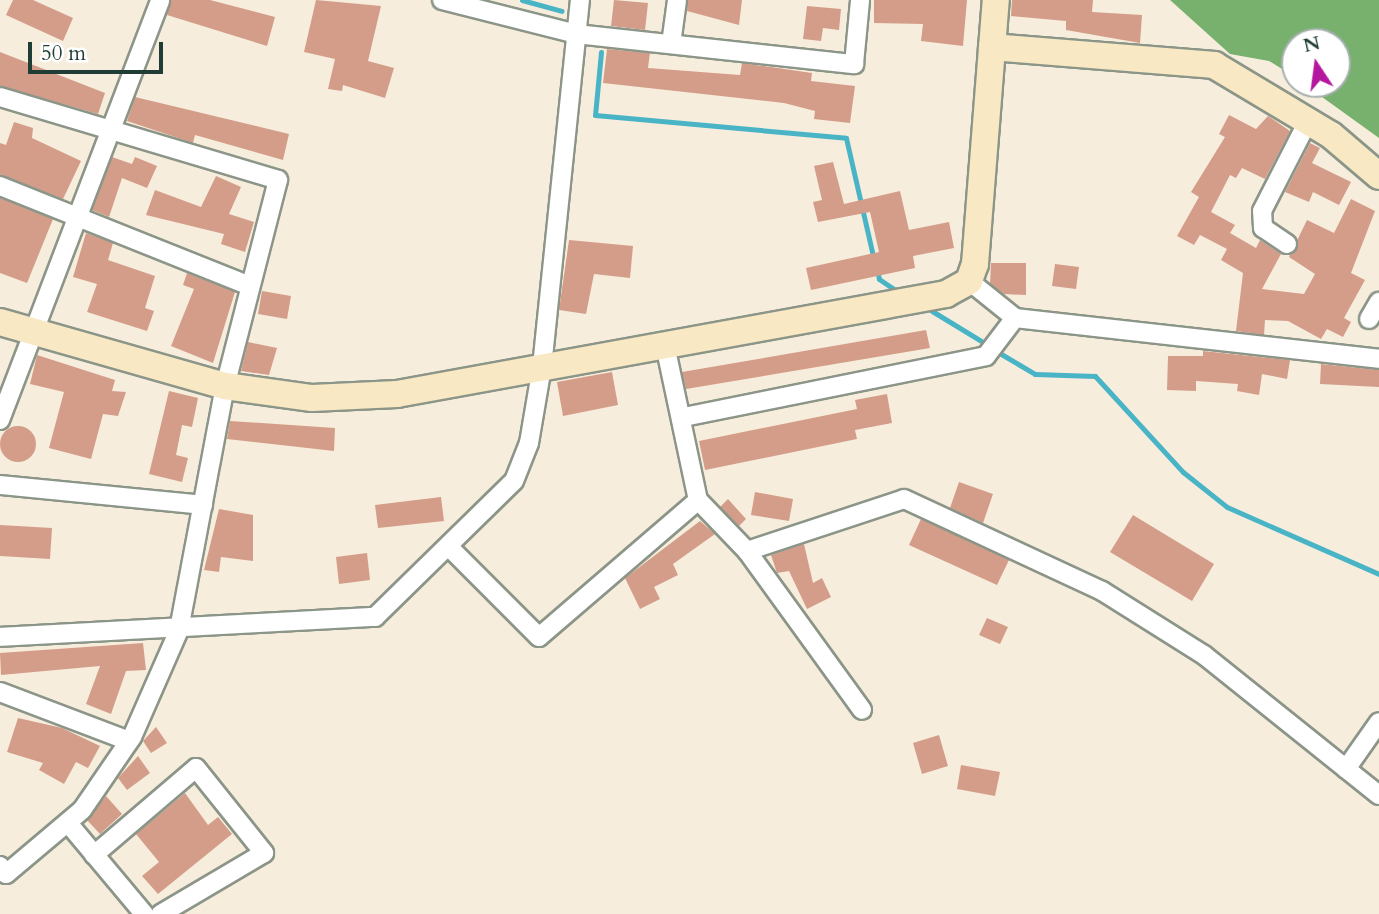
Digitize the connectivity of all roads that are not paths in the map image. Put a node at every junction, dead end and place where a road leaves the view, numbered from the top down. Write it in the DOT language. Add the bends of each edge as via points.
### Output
graph roads {
  1 [pos="160,0"];
  2 [pos="442,0"];
  3 [pos="580,0"];
  4 [pos="677,0"];
  5 [pos="860,0"];
  6 [pos="996,0"];
  7 [pos="576,34"];
  8 [pos="671,44"];
  9 [pos="992,47"];
  10 [pos="0,97"];
  11 [pos="1308,121"];
  12 [pos="107,132"];
  13 [pos="1379,176"];
  14 [pos="0,186"];
  15 [pos="77,217"];
  16 [pos="1287,244"];
  17 [pos="969,281"];
  18 [pos="250,286"];
  19 [pos="1379,302"];
  20 [pos="1015,318"];
  21 [pos="1369,319"];
  22 [pos="0,322"];
  23 [pos="37,333"];
  24 [pos="665,345"];
  25 [pos="1379,359"];
  26 [pos="542,367"];
  27 [pos="225,386"];
  28 [pos="684,417"];
  29 [pos="0,420"];
  30 [pos="0,485"];
  31 [pos="698,500"];
  32 [pos="203,505"];
  33 [pos="449,547"];
  34 [pos="747,551"];
  35 [pos="179,630"];
  36 [pos="0,637"];
  37 [pos="0,692"];
  38 [pos="862,710"];
  39 [pos="1379,722"];
  40 [pos="129,741"];
  41 [pos="1346,769"];
  42 [pos="1379,795"];
  43 [pos="68,823"];
  44 [pos="94,855"];
  45 [pos="0,866"];
  46 [pos="144,914"];
  47 [pos="161,914"];
  1 -- 12 [label="street"];
  2 -- 7 [label="street"];
  3 -- 7 [label="street"];
  4 -- 8 [label="street"];
  5 -- 8 [label="street" via="855,64"];
  6 -- 9 [label="street"];
  7 -- 8 [label="street"];
  7 -- 26 [label="street"];
  9 -- 11 [label="street" via="1214,65"];
  9 -- 17 [label="street"];
  10 -- 12 [label="street"];
  11 -- 13 [label="street"];
  11 -- 16 [label="street" via="1262,211 1263,228"];
  12 -- 15 [label="street"];
  12 -- 18 [label="street" via="278,180"];
  14 -- 15 [label="street"];
  15 -- 18 [label="street"];
  15 -- 23 [label="street"];
  17 -- 20 [label="street"];
  17 -- 24 [label="street" via="946,294"];
  18 -- 27 [label="street"];
  19 -- 21 [label="street"];
  20 -- 25 [label="street"];
  20 -- 28 [label="street" via="986,356"];
  22 -- 23 [label="street"];
  23 -- 27 [label="street"];
  23 -- 29 [label="street"];
  24 -- 26 [label="street"];
  24 -- 28 [label="street"];
  26 -- 27 [label="street" via="397,394 312,398"];
  26 -- 33 [label="street" via="529,443 514,481"];
  27 -- 32 [label="street"];
  28 -- 31 [label="street"];
  30 -- 32 [label="street"];
  31 -- 33 [label="street" via="539,637"];
  31 -- 34 [label="street"];
  32 -- 35 [label="street"];
  33 -- 35 [label="street" via="375,617"];
  34 -- 38 [label="street"];
  34 -- 41 [label="street" via="904,499 1102,592 1204,655"];
  35 -- 36 [label="street"];
  35 -- 40 [label="street"];
  37 -- 40 [label="street"];
  39 -- 41 [label="street"];
  40 -- 43 [label="street"];
  41 -- 42 [label="street"];
  43 -- 44 [label="street"];
  43 -- 45 [label="street" via="6,874"];
  44 -- 46 [label="street"];
  44 -- 47 [label="street" via="196,768 264,853"];
}
